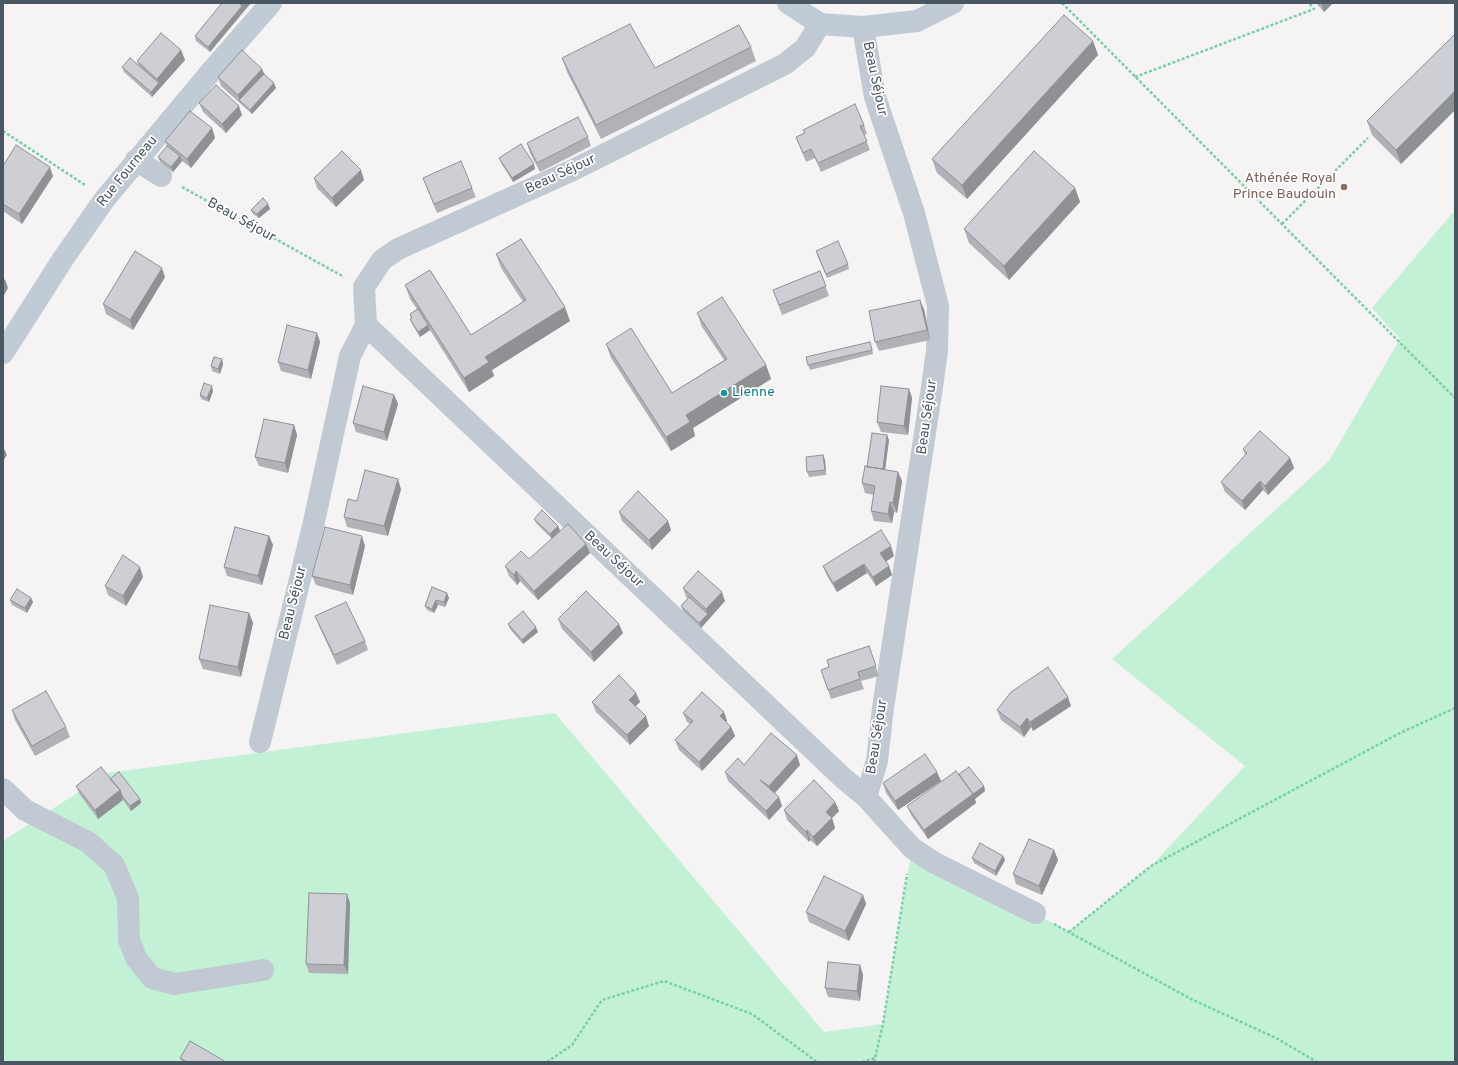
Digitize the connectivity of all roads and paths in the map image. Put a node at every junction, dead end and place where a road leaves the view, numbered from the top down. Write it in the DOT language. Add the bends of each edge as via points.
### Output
graph roads {
  1 [pos="271,3"];
  2 [pos="788,3"];
  3 [pos="953,3"];
  4 [pos="1062,3"];
  5 [pos="1309,3"];
  6 [pos="820,24"];
  7 [pos="863,27"];
  8 [pos="1135,77"];
  9 [pos="3,131"];
  10 [pos="1368,138"];
  11 [pos="136,160"];
  12 [pos="161,176"];
  13 [pos="104,200"];
  14 [pos="1282,224"];
  15 [pos="364,287"];
  16 [pos="366,325"];
  17 [pos="3,353"];
  18 [pos="1455,398"];
  19 [pos="1455,708"];
  20 [pos="260,742"];
  21 [pos="3,789"];
  22 [pos="866,797"];
  23 [pos="912,848"];
  24 [pos="1035,913"];
  25 [pos="263,970"];
  26 [pos="875,1060"];
  27 [pos="547,1062"];
  28 [pos="817,1062"];
  29 [pos="862,1062"];
  30 [pos="1317,1062"];
  1 -- 11 [label="street, Rue Fourneau"];
  2 -- 6 [label="street"];
  3 -- 7 [label="street" via="917,21"];
  4 -- 8 [label="path"];
  5 -- 8 [label="path" via="1314,9"];
  6 -- 7 [label="street"];
  6 -- 15 [label="street, Beau Séjour" via="805,48 785,64 573,170 398,249 382,260"];
  7 -- 22 [label="street, Beau Séjour" via="875,97 914,213 938,306 937,351 932,387 877,761"];
  8 -- 14 [label="path"];
  9 -- 13 [label="path" via="80,180"];
  10 -- 14 [label="path"];
  11 -- 12 [label="street"];
  11 -- 13 [label="street, Rue Fourneau"];
  12 -- 15 [label="path, Beau Séjour"];
  13 -- 17 [label="street, Rue Fourneau"];
  14 -- 18 [label="path"];
  15 -- 16 [label="street"];
  16 -- 20 [label="street, Beau Séjour" via="350,356 313,526"];
  16 -- 22 [label="street, Beau Séjour"];
  19 -- 30 [label="path" via="1400,733 1152,866 1069,932 1191,999 1276,1038"];
  21 -- 25 [label="street" via="25,810 88,842 114,865 128,898 129,940 136,958 152,978 175,984"];
  22 -- 23 [label="street"];
  23 -- 24 [label="street" via="933,862"];
  23 -- 26 [label="path"];
  26 -- 29 [label="path"];
  27 -- 28 [label="path" via="572,1045 602,1000 664,982 752,1014"];
}
